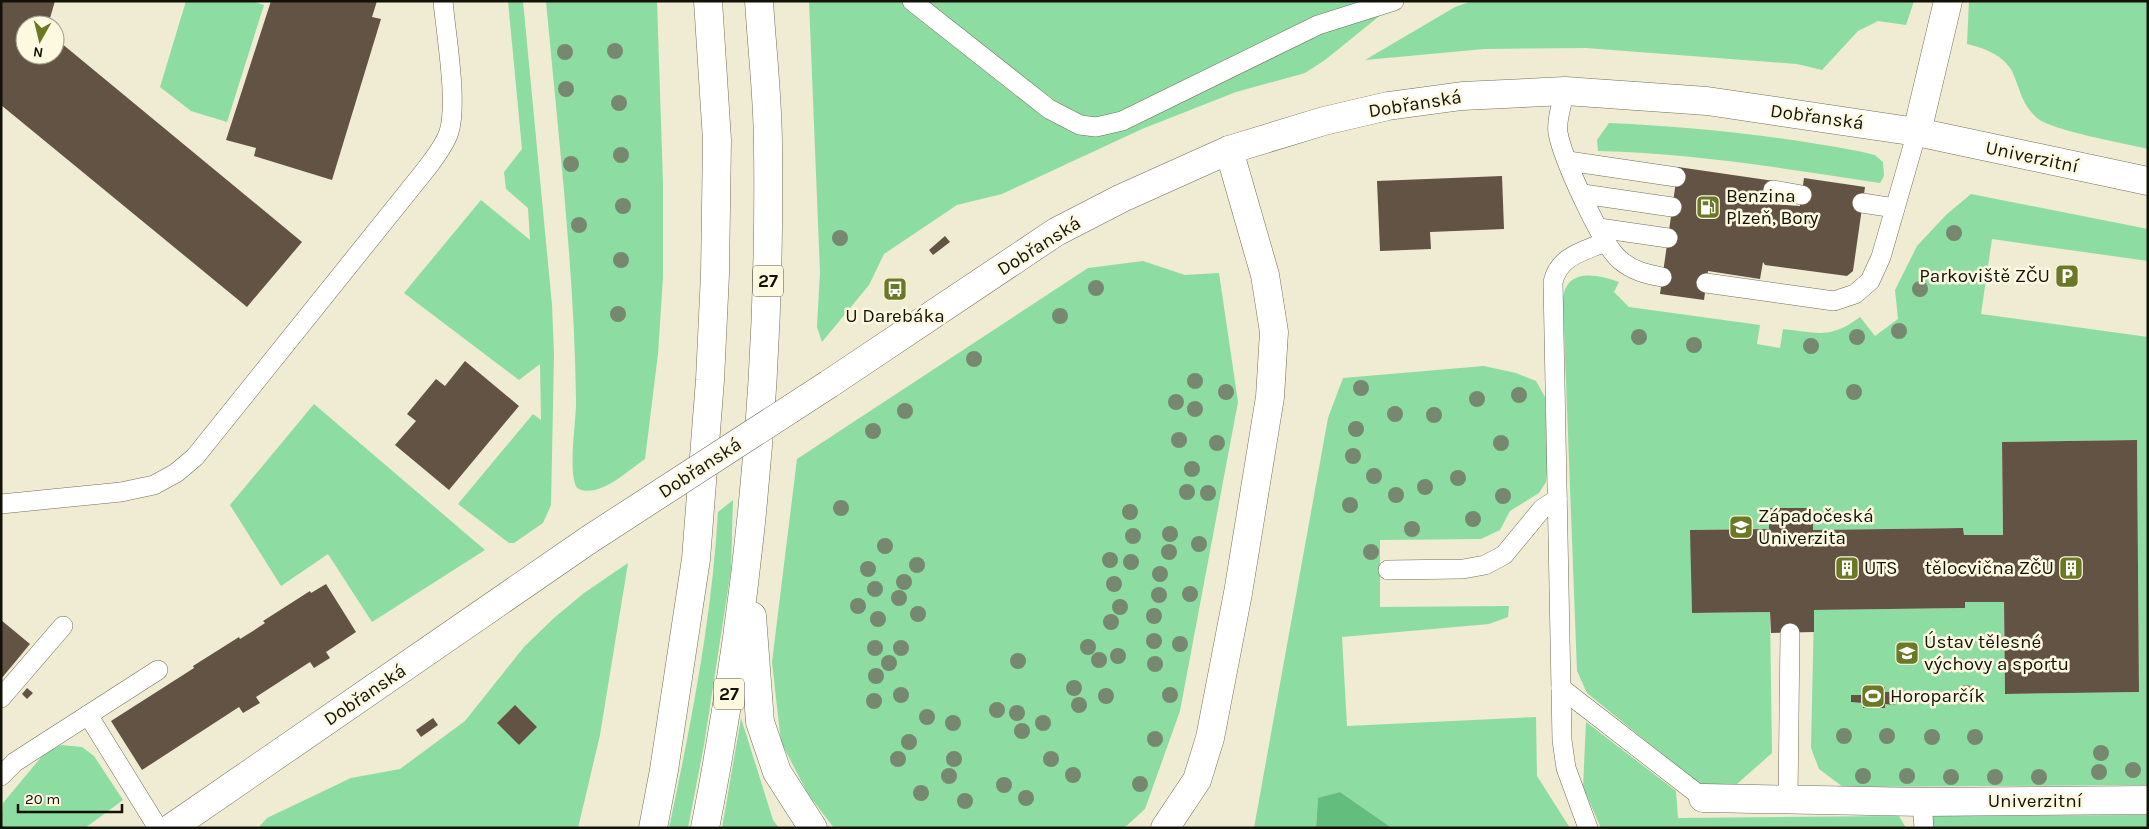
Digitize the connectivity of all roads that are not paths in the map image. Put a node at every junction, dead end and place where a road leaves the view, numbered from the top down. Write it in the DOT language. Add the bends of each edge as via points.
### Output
graph roads {
  1 [pos="443,1"];
  2 [pos="708,1"];
  3 [pos="759,1"];
  4 [pos="912,1"];
  5 [pos="1394,1"];
  6 [pos="1948,1"];
  7 [pos="1564,91"];
  8 [pos="1917,132"];
  9 [pos="1229,150"];
  10 [pos="1568,161"];
  11 [pos="1676,177"];
  12 [pos="2148,181"];
  13 [pos="1773,190"];
  14 [pos="1583,194"];
  15 [pos="1802,195"];
  16 [pos="1862,203"];
  17 [pos="1672,208"];
  18 [pos="1895,208"];
  19 [pos="1602,235"];
  20 [pos="1668,238"];
  21 [pos="1662,277"];
  22 [pos="1706,283"];
  23 [pos="1557,499"];
  24 [pos="1,504"];
  25 [pos="748,560"];
  26 [pos="1388,570"];
  27 [pos="63,626"];
  28 [pos="1790,633"];
  29 [pos="158,670"];
  30 [pos="1561,688"];
  31 [pos="1,698"];
  32 [pos="88,715"];
  33 [pos="8,764"];
  34 [pos="664,770"];
  35 [pos="1,776"];
  36 [pos="1703,798"];
  37 [pos="1788,799"];
  38 [pos="2148,800"];
  39 [pos="1923,815"];
  40 [pos="158,828"];
  41 [pos="171,828"];
  42 [pos="640,828"];
  43 [pos="653,828"];
  44 [pos="705,828"];
  45 [pos="813,828"];
  46 [pos="1165,828"];
  47 [pos="1588,828"];
  1 -- 24 [label="lane" via="452,97 449,134 427,168 195,458 154,485 121,492"];
  2 -- 34 [label="main road" via="717,140 710,380 696,559"];
  3 -- 25 [label="main road, 27" via="768,144 768,270 764,373"];
  4 -- 5 [label="lane" via="1049,109 1080,125 1096,127 1122,121 1318,25"];
  6 -- 8 [label="main road"];
  7 -- 8 [label="main road, Dobřanská" via="1707,101"];
  7 -- 9 [label="main road, Dobřanská" via="1462,96 1388,106 1324,121"];
  7 -- 10 [label="lane" via="1557,131"];
  8 -- 12 [label="main road, Univerzitní"];
  8 -- 18 [label="lane"];
  9 -- 41 [label="main road, Dobřanská, bridge" via="1056,232 590,539"];
  9 -- 46 [label="main road" via="1265,275 1274,332 1270,397 1210,738 1198,780"];
  10 -- 11 [label="lane"];
  10 -- 14 [label="lane"];
  13 -- 15 [label="lane"];
  14 -- 17 [label="lane"];
  14 -- 19 [label="lane"];
  16 -- 18 [label="lane"];
  18 -- 22 [label="lane" via="1881,257 1870,281 1855,294 1834,301 1741,282"];
  19 -- 20 [label="lane"];
  19 -- 21 [label="lane" via="1620,260 1642,274"];
  19 -- 23 [label="lane" via="1556,268 1553,282"];
  23 -- 26 [label="lane" via="1542,509 1504,555 1486,565 1463,569"];
  23 -- 30 [label="lane"];
  25 -- 44 [label="main road, 27" via="724,728"];
  25 -- 45 [label="main road" via="760,722 778,772"];
  27 -- 31 [label="lane"];
  28 -- 37 [label="lane"];
  29 -- 32 [label="lane"];
  30 -- 36 [label="lane"];
  30 -- 47 [label="lane" via="1566,768"];
  32 -- 33 [label="lane"];
  32 -- 40 [label="lane"];
  33 -- 35 [label="lane"];
  34 -- 42 [label="main road"];
  34 -- 43 [label="main road"];
  36 -- 37 [label="main road, Univerzitní"];
  37 -- 39 [label="main road, Univerzitní"];
  38 -- 39 [label="main road, Univerzitní"];
}
